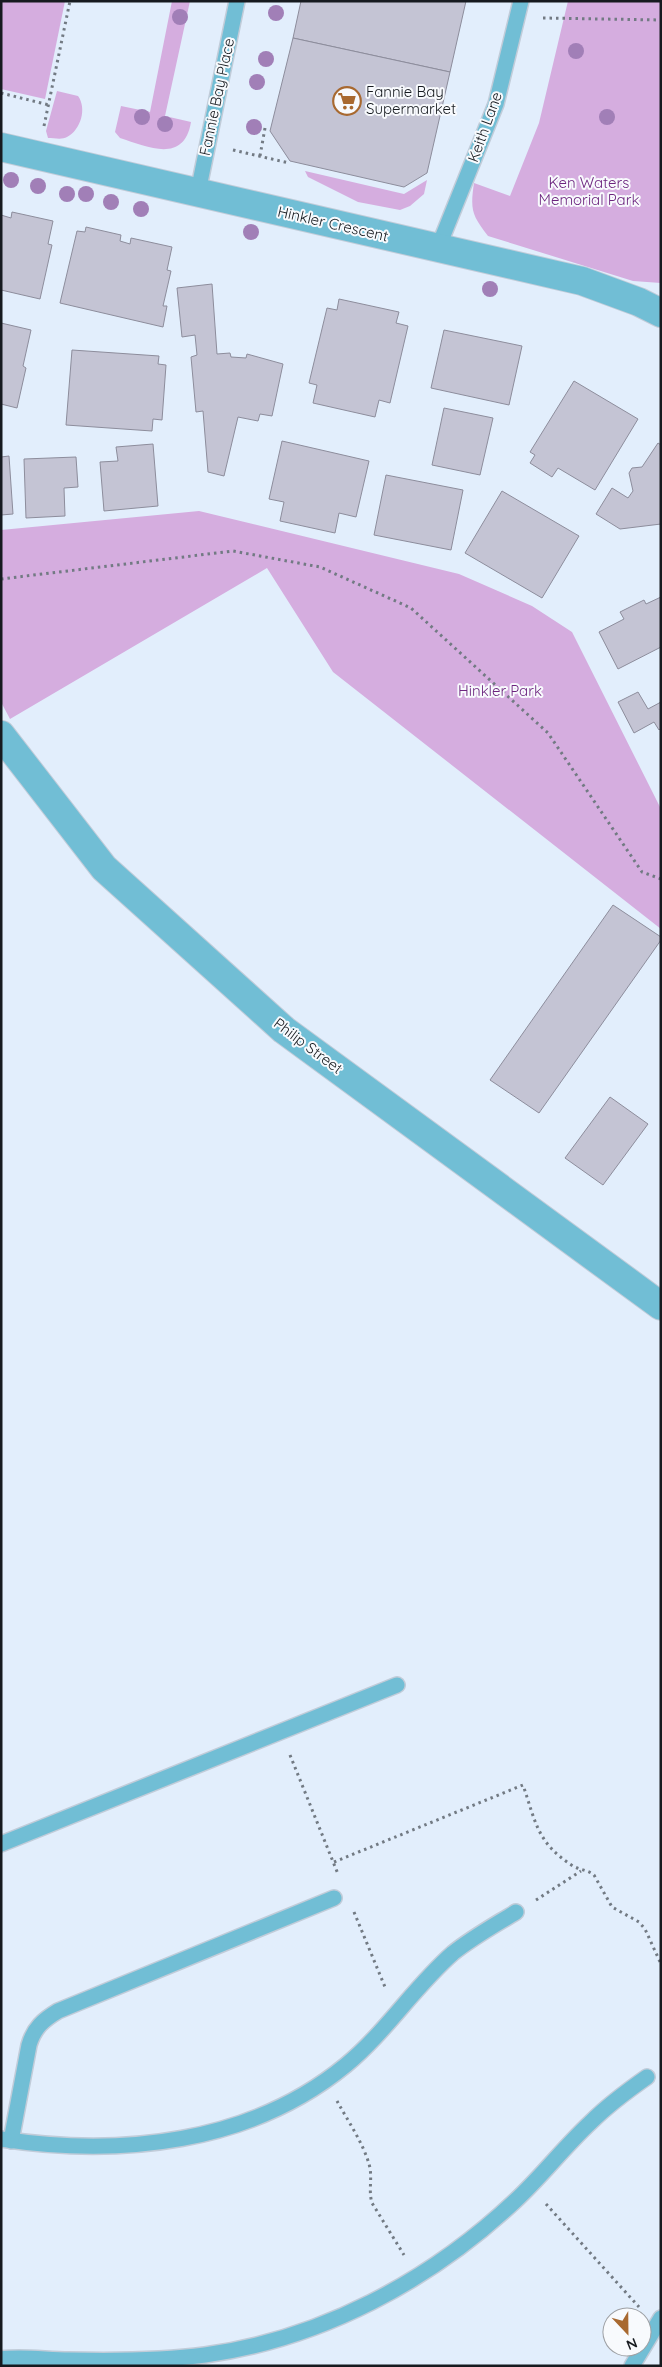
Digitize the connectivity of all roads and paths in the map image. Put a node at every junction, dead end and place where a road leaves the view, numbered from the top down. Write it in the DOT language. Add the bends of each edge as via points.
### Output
graph roads {
  1 [pos="70,1"];
  2 [pos="237,1"];
  3 [pos="521,1"];
  4 [pos="518,18"];
  5 [pos="661,20"];
  6 [pos="1,93"];
  7 [pos="49,105"];
  8 [pos="265,128"];
  9 [pos="1,148"];
  10 [pos="230,149"];
  11 [pos="38,156"];
  12 [pos="260,156"];
  13 [pos="289,163"];
  14 [pos="198,192"];
  15 [pos="438,248"];
  16 [pos="661,313"];
  17 [pos="1,579"];
  18 [pos="1,735"];
  19 [pos="661,879"];
  20 [pos="661,1306"];
  21 [pos="397,1684"];
  22 [pos="280,1732"];
  23 [pos="1,1844"];
  24 [pos="334,1862"];
  25 [pos="582,1870"];
  26 [pos="340,1878"];
  27 [pos="334,1898"];
  28 [pos="350,1903"];
  29 [pos="516,1912"];
  30 [pos="661,1964"];
  31 [pos="396,2013"];
  32 [pos="647,2077"];
  33 [pos="324,2080"];
  34 [pos="6,2140"];
  35 [pos="530,2186"];
  36 [pos="417,2277"];
  37 [pos="658,2322"];
  38 [pos="1,2359"];
  39 [pos="632,2366"];
  1 -- 7 [label="path"];
  2 -- 14 [label="lane, Fannie Bay Place"];
  3 -- 4 [label="lane, Keith Lane"];
  4 -- 5 [label="path"];
  4 -- 15 [label="lane, Keith Lane" via="496,104"];
  6 -- 7 [label="path"];
  7 -- 11 [label="path"];
  8 -- 12 [label="path"];
  9 -- 11 [label="street, Hinkler Crescent"];
  10 -- 12 [label="path"];
  11 -- 14 [label="street, Hinkler Crescent"];
  12 -- 13 [label="path"];
  14 -- 15 [label="street, Hinkler Crescent"];
  15 -- 16 [label="street, Hinkler Crescent" via="582,280"];
  17 -- 19 [label="path" via="233,551 320,567 411,608 548,733 642,872"];
  18 -- 20 [label="street, Philip Street" via="104,868 284,1030"];
  21 -- 22 [label="lane"];
  22 -- 23 [label="lane"];
  22 -- 24 [label="path"];
  24 -- 25 [label="path" via="524,1785 547,1846 570,1865"];
  24 -- 26 [label="path"];
  25 -- 29 [label="path"];
  25 -- 30 [label="path" via="594,1875 612,1907 639,1922 649,1935"];
  27 -- 34 [label="lane" via="47,2018 32,2034"];
  28 -- 31 [label="path"];
  29 -- 31 [label="lane" via="454,1953"];
  31 -- 33 [label="lane" via="364,2048"];
  32 -- 35 [label="lane" via="611,2103"];
  33 -- 34 [label="lane" via="301,2096 253,2119 200,2135 141,2145 106,2146 33,2145"];
  33 -- 36 [label="path" via="369,2163 372,2203"];
  35 -- 36 [label="lane" via="484,2229"];
  35 -- 37 [label="path"];
  36 -- 38 [label="lane" via="346,2314 243,2348 162,2360"];
  37 -- 39 [label="lane"];
}
